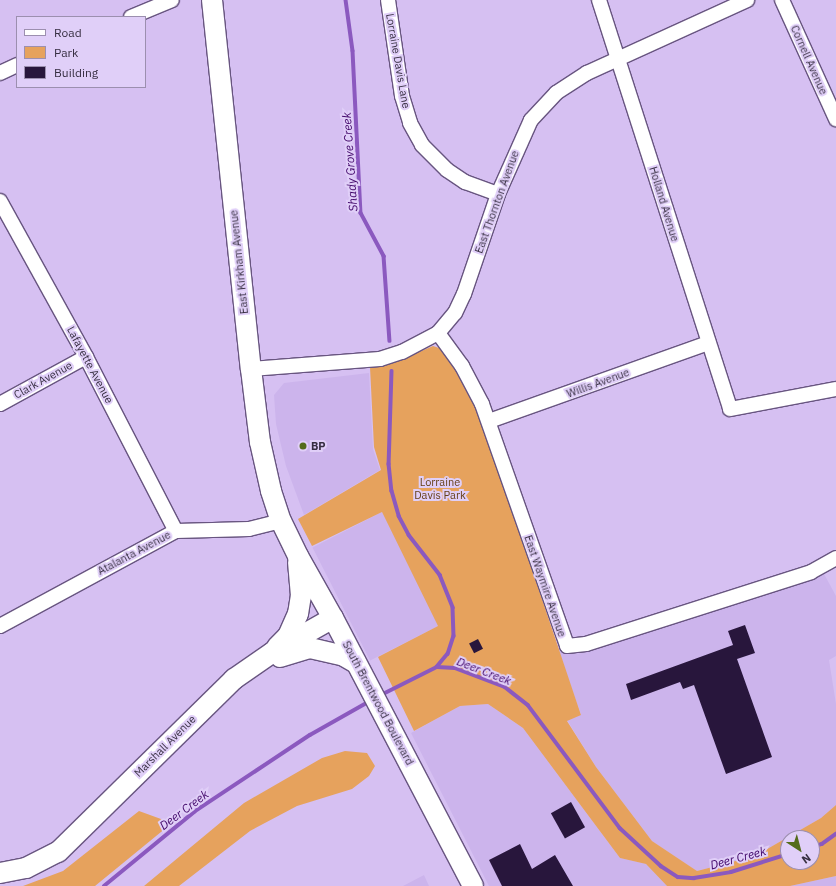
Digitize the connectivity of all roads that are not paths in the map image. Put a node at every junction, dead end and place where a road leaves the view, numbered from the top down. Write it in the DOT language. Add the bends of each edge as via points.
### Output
graph roads {
  1 [pos="172,0"];
  2 [pos="212,0"];
  3 [pos="388,0"];
  4 [pos="599,0"];
  5 [pos="747,0"];
  6 [pos="782,0"];
  7 [pos="133,16"];
  8 [pos="618,57"];
  9 [pos="16,66"];
  10 [pos="0,73"];
  11 [pos="836,119"];
  12 [pos="498,194"];
  13 [pos="0,201"];
  14 [pos="438,333"];
  15 [pos="708,343"];
  16 [pos="86,357"];
  17 [pos="251,370"];
  18 [pos="836,389"];
  19 [pos="0,404"];
  20 [pos="489,421"];
  21 [pos="280,521"];
  22 [pos="176,531"];
  23 [pos="298,556"];
  24 [pos="836,558"];
  25 [pos="333,618"];
  26 [pos="0,626"];
  27 [pos="272,652"];
  28 [pos="360,671"];
  29 [pos="234,679"];
  30 [pos="0,873"];
  31 [pos="472,886"];
  1 -- 7 [label="street"];
  2 -- 17 [label="main road, East Kirkham Avenue"];
  3 -- 12 [label="street, Lorraine Davis Lane" via="402,96 410,123 422,145 447,170 466,182"];
  4 -- 8 [label="street, Holland Avenue"];
  5 -- 8 [label="street, East Thornton Avenue"];
  6 -- 11 [label="street, Cornell Avenue"];
  8 -- 12 [label="street, East Thornton Avenue" via="556,93 531,120"];
  8 -- 15 [label="street, Holland Avenue"];
  9 -- 10 [label="street"];
  12 -- 14 [label="street, East Thornton Avenue" via="464,294 455,313"];
  13 -- 16 [label="street, Lafayette Avenue"];
  14 -- 17 [label="street, East Thornton Avenue" via="402,352 380,359"];
  14 -- 20 [label="street, East Waymire Avenue" via="473,384"];
  15 -- 18 [label="street, Holland Avenue" via="730,409"];
  15 -- 20 [label="street, Willis Avenue"];
  16 -- 19 [label="street, Clark Avenue"];
  16 -- 22 [label="street, Lafayette Avenue"];
  17 -- 21 [label="main road, East Kirkham Avenue" via="260,442"];
  20 -- 24 [label="street, East Waymire Avenue" via="567,646 586,644 811,572"];
  21 -- 22 [label="street, Atalanta Avenue" via="249,529"];
  21 -- 23 [label="main road, South Brentwood Boulevard"];
  22 -- 26 [label="street, Atalanta Avenue"];
  23 -- 25 [label="main road, South Brentwood Boulevard"];
  23 -- 27 [label="main road" via="301,596 298,614 288,636"];
  25 -- 27 [label="main road, Marshall Avenue"];
  25 -- 28 [label="main road, South Brentwood Boulevard"];
  27 -- 29 [label="main road, Marshall Avenue"];
  28 -- 29 [label="main road" via="344,656 310,648 274,659"];
  28 -- 31 [label="main road, South Brentwood Boulevard"];
  29 -- 30 [label="main road, Marshall Avenue" via="66,846 35,864"];
}
